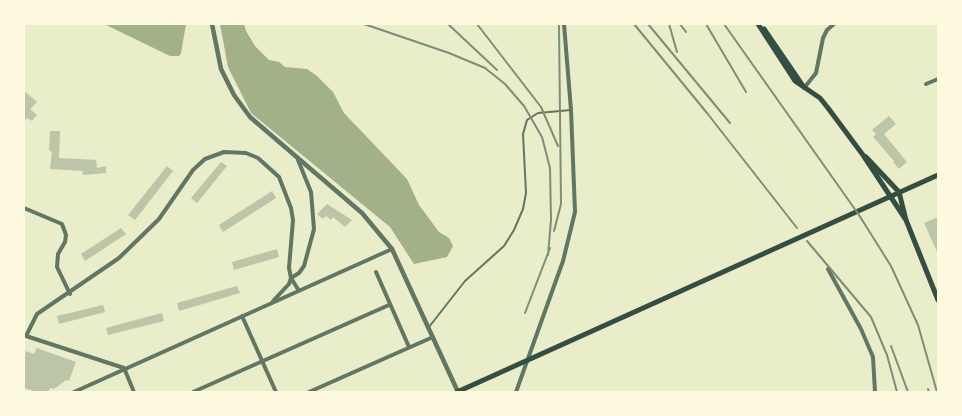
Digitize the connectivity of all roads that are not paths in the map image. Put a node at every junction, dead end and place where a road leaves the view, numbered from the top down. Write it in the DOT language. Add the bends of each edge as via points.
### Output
graph roads {
  1 [pos="212,24"];
  2 [pos="564,24"];
  3 [pos="759,24"];
  4 [pos="834,24"];
  5 [pos="938,79"];
  6 [pos="926,84"];
  7 [pos="804,88"];
  8 [pos="571,110"];
  9 [pos="863,155"];
  10 [pos="298,160"];
  11 [pos="938,175"];
  12 [pos="899,192"];
  13 [pos="890,197"];
  14 [pos="24,208"];
  15 [pos="906,220"];
  16 [pos="392,249"];
  17 [pos="828,269"];
  18 [pos="376,272"];
  19 [pos="291,278"];
  20 [pos="289,284"];
  21 [pos="299,291"];
  22 [pos="293,293"];
  23 [pos="70,294"];
  24 [pos="938,300"];
  25 [pos="272,303"];
  26 [pos="389,305"];
  27 [pos="242,316"];
  28 [pos="429,328"];
  29 [pos="25,336"];
  30 [pos="433,337"];
  31 [pos="409,347"];
  32 [pos="262,361"];
  33 [pos="124,368"];
  34 [pos="74,392"];
  35 [pos="134,392"];
  36 [pos="193,392"];
  37 [pos="276,392"];
  38 [pos="309,392"];
  39 [pos="458,392"];
  40 [pos="516,392"];
  41 [pos="875,392"];
  1 -- 10 [label="street" via="217,56 234,95 256,123"];
  2 -- 8 [label="street"];
  3 -- 7 [label="main road" via="789,62"];
  4 -- 7 [label="street" via="824,38 816,73"];
  5 -- 6 [label="street"];
  7 -- 9 [label="main road" via="820,98"];
  8 -- 28 [label="lane" via="538,113 527,120 523,134 526,193 514,230 504,246 465,281"];
  8 -- 40 [label="street" via="575,212 560,271"];
  9 -- 12 [label="main road"];
  9 -- 13 [label="main road"];
  10 -- 16 [label="street" via="362,213"];
  10 -- 19 [label="street" via="310,192 314,229 304,266"];
  11 -- 12 [label="main road"];
  12 -- 13 [label="main road"];
  12 -- 15 [label="main road"];
  13 -- 15 [label="main road"];
  13 -- 39 [label="main road"];
  14 -- 23 [label="street" via="62,224 66,235 58,254 57,267"];
  15 -- 24 [label="main road"];
  16 -- 21 [label="street"];
  16 -- 28 [label="street"];
  17 -- 41 [label="street" via="873,357"];
  18 -- 26 [label="street"];
  19 -- 20 [label="street"];
  19 -- 21 [label="street"];
  19 -- 23 [label="street" via="289,257 293,220 279,177 258,158 246,153 224,152 198,165 167,209 141,238"];
  20 -- 22 [label="street"];
  20 -- 25 [label="street"];
  21 -- 22 [label="street"];
  22 -- 25 [label="street"];
  23 -- 29 [label="street" via="38,314"];
  25 -- 27 [label="street"];
  26 -- 31 [label="street"];
  26 -- 32 [label="street"];
  27 -- 32 [label="street"];
  27 -- 33 [label="street"];
  28 -- 30 [label="street"];
  29 -- 33 [label="street"];
  30 -- 31 [label="street"];
  30 -- 39 [label="street"];
  31 -- 38 [label="street"];
  32 -- 36 [label="street"];
  32 -- 37 [label="street"];
  33 -- 34 [label="street"];
  33 -- 35 [label="street"];
}
